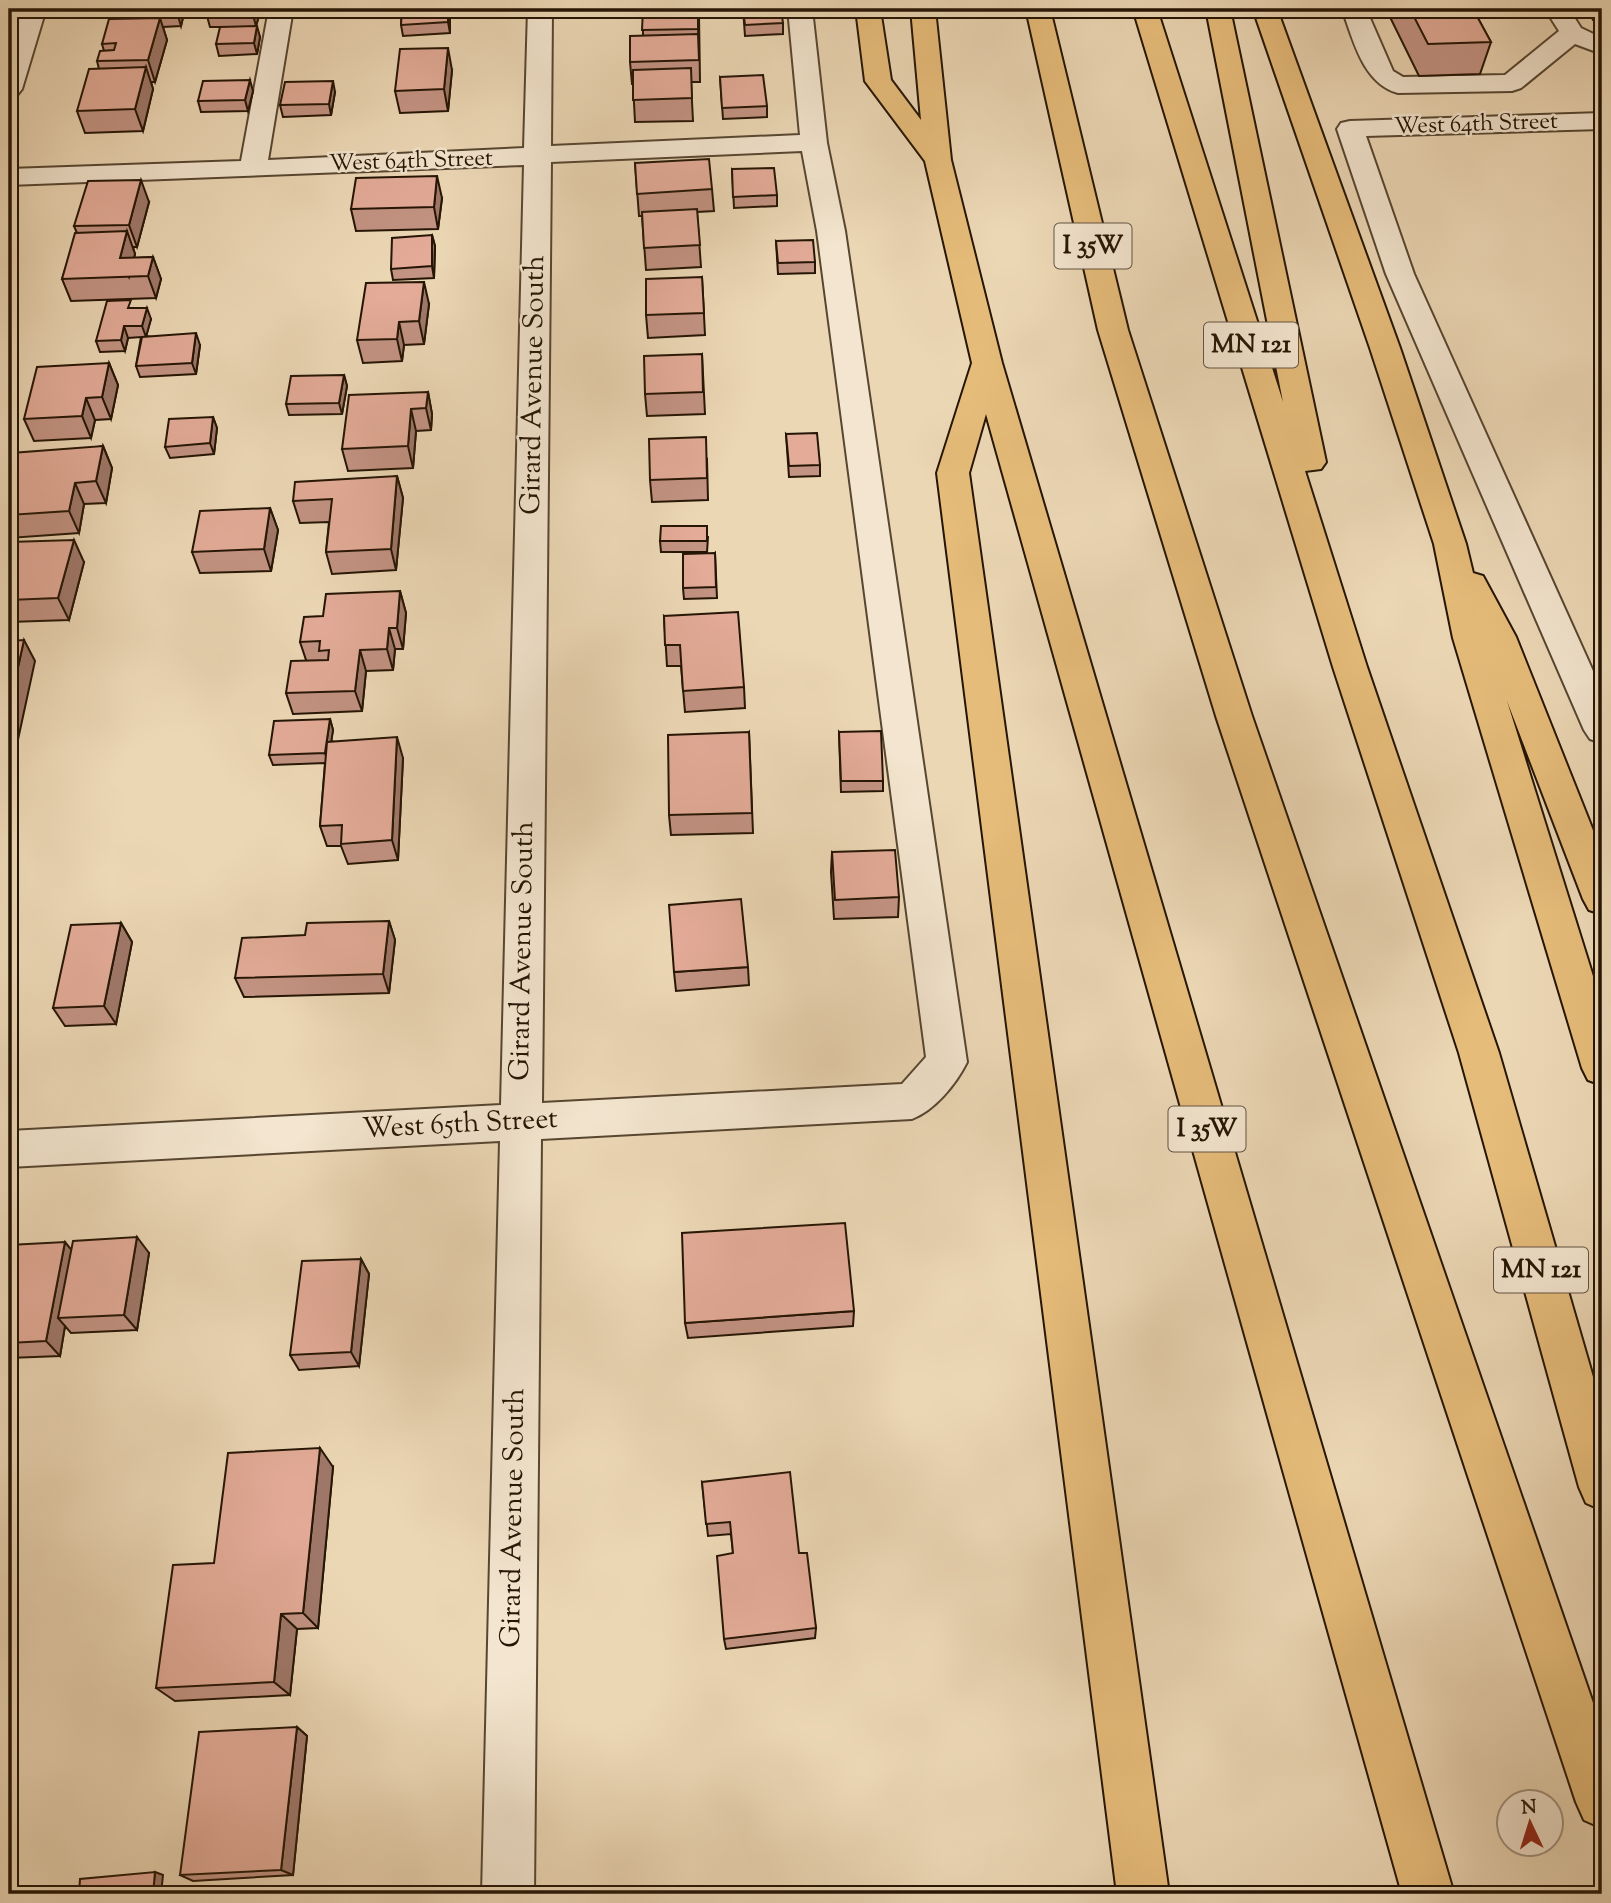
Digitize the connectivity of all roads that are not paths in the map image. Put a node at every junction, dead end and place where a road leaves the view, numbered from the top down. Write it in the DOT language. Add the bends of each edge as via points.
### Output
graph roads {
  1 [pos="34,9"];
  2 [pos="281,9"];
  3 [pos="540,9"];
  4 [pos="800,9"];
  5 [pos="868,9"];
  6 [pos="923,9"];
  7 [pos="1038,9"];
  8 [pos="1265,9"];
  9 [pos="1353,9"];
  10 [pos="1557,9"];
  11 [pos="1148,16"];
  12 [pos="1220,17"];
  13 [pos="1572,33"];
  14 [pos="1602,47"];
  15 [pos="9,89"];
  16 [pos="1602,121"];
  17 [pos="814,143"];
  18 [pos="538,155"];
  19 [pos="938,160"];
  20 [pos="253,168"];
  21 [pos="9,177"];
  22 [pos="987,363"];
  23 [pos="1450,544"];
  24 [pos="1350,667"];
  25 [pos="1602,730"];
  26 [pos="1602,898"];
  27 [pos="1602,1068"];
  28 [pos="520,1121"];
  29 [pos="9,1149"];
  30 [pos="1602,1487"];
  31 [pos="1602,1802"];
  32 [pos="508,1894"];
  33 [pos="1143,1894"];
  34 [pos="1428,1894"];
  1 -- 15 [label="street"];
  2 -- 20 [label="street"];
  3 -- 18 [label="street, Girard Avenue South"];
  4 -- 17 [label="street"];
  5 -- 19 [label="highway" via="878,81"];
  6 -- 19 [label="highway, I 35W"];
  7 -- 31 [label="highway, I 35W" via="1113,330 1222,677"];
  8 -- 23 [label="highway"];
  9 -- 13 [label="street" via="1382,75 1398,86 1512,83"];
  10 -- 13 [label="street"];
  11 -- 24 [label="highway, MN 121"];
  12 -- 24 [label="highway"];
  13 -- 14 [label="street"];
  16 -- 25 [label="street, West 64th Street" via="1350,129 1400,274"];
  17 -- 18 [label="street, West 64th Street"];
  17 -- 28 [label="street, West 65th Street" via="831,230 947,1062 912,1101"];
  18 -- 20 [label="street, West 64th Street"];
  18 -- 28 [label="street, Girard Avenue South"];
  19 -- 22 [label="highway, I 35W"];
  20 -- 21 [label="street, West 64th Street"];
  22 -- 33 [label="highway" via="953,473"];
  22 -- 34 [label="highway, I 35W"];
  23 -- 26 [label="highway" via="1499,637"];
  23 -- 27 [label="highway" via="1470,638"];
  24 -- 30 [label="highway, MN 121" via="1479,1053"];
  28 -- 29 [label="street, West 65th Street"];
  28 -- 32 [label="street, Girard Avenue South"];
}
